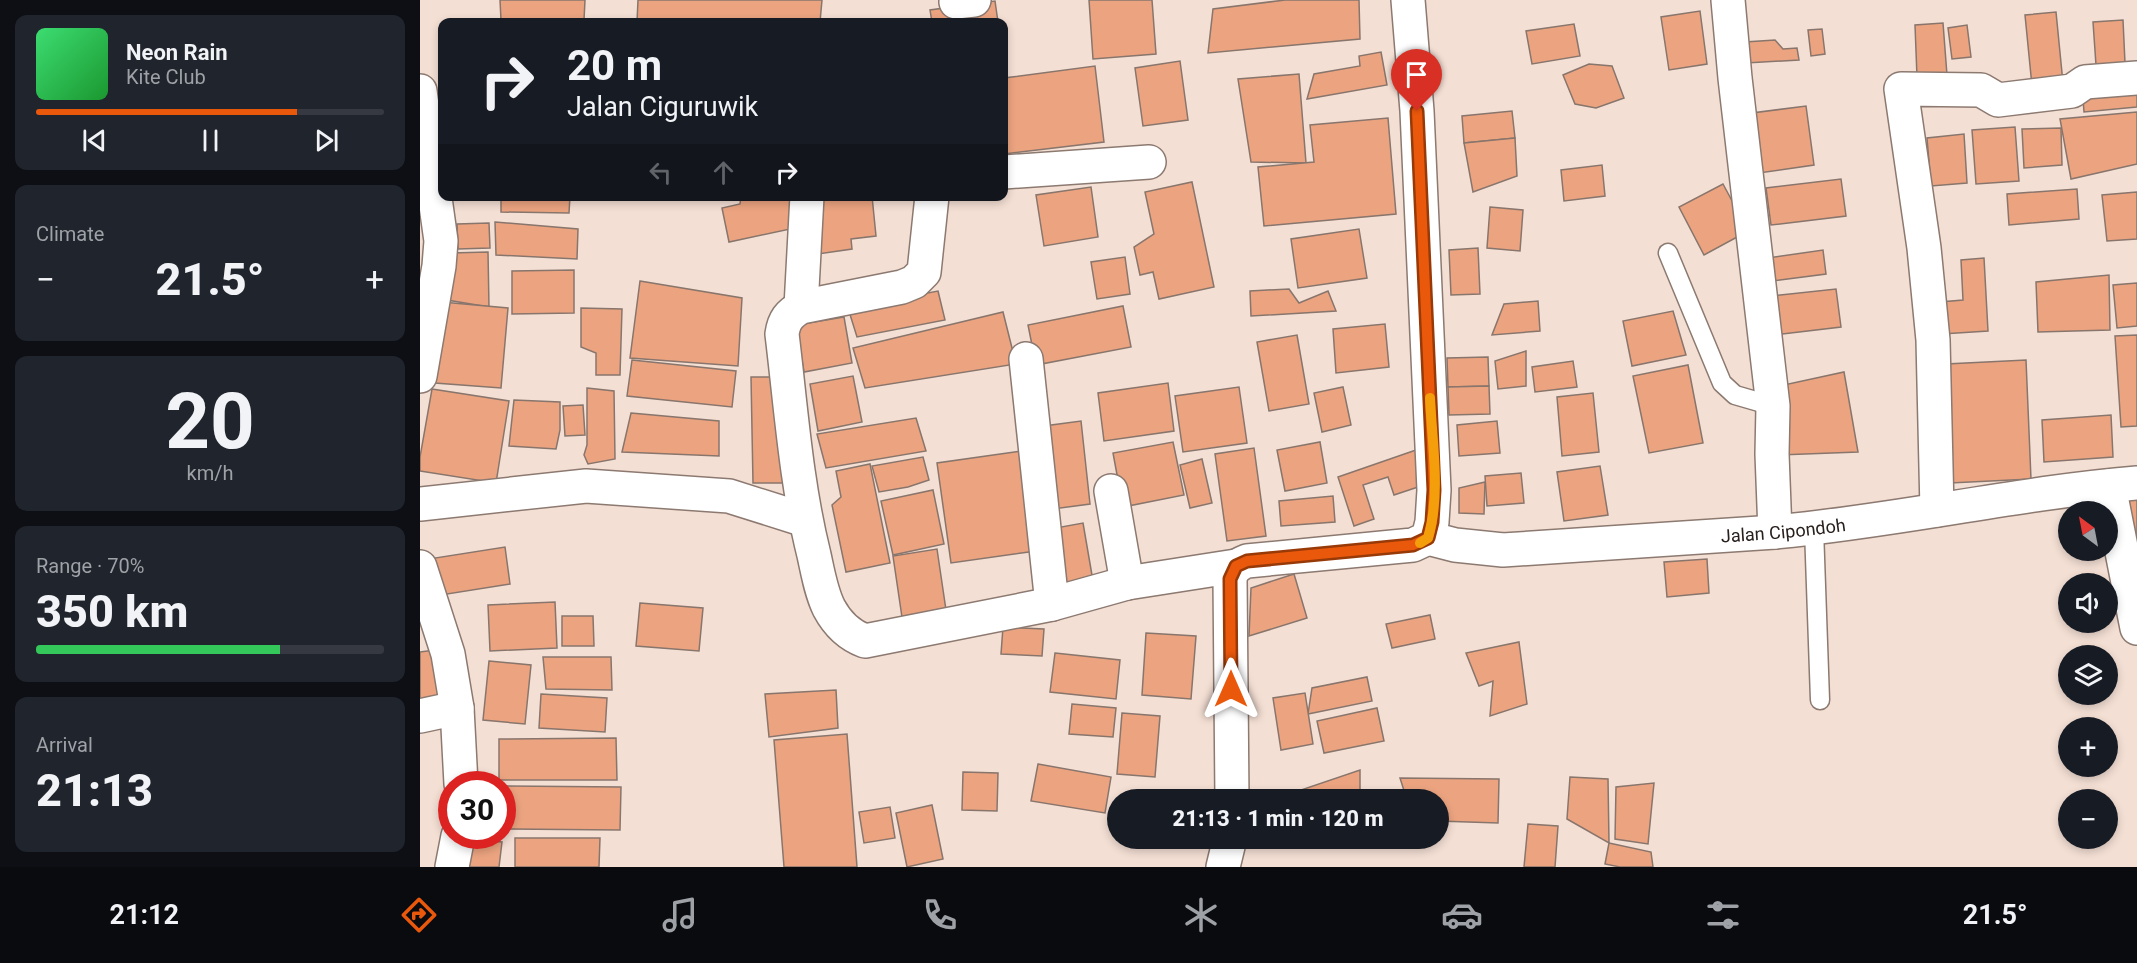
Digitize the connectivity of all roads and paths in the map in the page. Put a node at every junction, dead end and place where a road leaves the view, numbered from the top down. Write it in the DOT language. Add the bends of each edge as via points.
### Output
graph roads {
  1 [pos="1408,0"];
  2 [pos="1728,0"];
  3 [pos="2137,78"];
  4 [pos="420,91"];
  5 [pos="1149,162"];
  6 [pos="1008,172"];
  7 [pos="807,201"];
  8 [pos="931,201"];
  9 [pos="1668,252"];
  10 [pos="801,307"];
  11 [pos="1026,359"];
  12 [pos="420,376"];
  13 [pos="1773,405"];
  14 [pos="2123,484"];
  15 [pos="1111,491"];
  16 [pos="420,504"];
  17 [pos="1937,510"];
  18 [pos="805,520"];
  19 [pos="1814,529"];
  20 [pos="1775,532"];
  21 [pos="1428,538"];
  22 [pos="1236,566"];
  23 [pos="420,567"];
  24 [pos="1127,583"];
  25 [pos="1052,604"];
  26 [pos="2137,628"];
  27 [pos="1820,700"];
  28 [pos="457,708"];
  29 [pos="420,716"];
  30 [pos="460,771"];
  31 [pos="1232,789"];
  32 [pos="455,849"];
  33 [pos="1227,849"];
  34 [pos="452,867"];
  35 [pos="1223,867"];
  1 -- 21 [label="street" via="1417,111 1434,490"];
  2 -- 13 [label="street"];
  3 -- 17 [label="street" via="2085,82 2072,91 1998,100 1981,90 1901,89 1933,340"];
  4 -- 12 [label="street" via="441,241"];
  5 -- 6 [label="street"];
  7 -- 10 [label="street"];
  8 -- 10 [label="street" via="924,272 919,278 902,288"];
  9 -- 13 [label="lane" via="1722,383 1735,395"];
  10 -- 18 [label="street" via="790,313 782,334"];
  11 -- 25 [label="street"];
  13 -- 20 [label="street"];
  14 -- 17 [label="street, Jalan Cipondoh"];
  14 -- 26 [label="street"];
  15 -- 24 [label="street"];
  16 -- 18 [label="street" via="586,486 729,496"];
  17 -- 19 [label="street, Jalan Cipondoh"];
  18 -- 25 [label="street" via="830,610 852,636 865,641"];
  19 -- 20 [label="street, Jalan Cipondoh"];
  19 -- 27 [label="lane"];
  20 -- 21 [label="street, Jalan Cipondoh" via="1503,550"];
  21 -- 22 [label="street" via="1413,545 1247,561"];
  22 -- 24 [label="street"];
  22 -- 31 [label="street" via="1230,579"];
  23 -- 28 [label="street" via="448,654"];
  24 -- 25 [label="street"];
  28 -- 29 [label="street"];
  28 -- 30 [label="street"];
  32 -- 34 [label="street"];
  33 -- 35 [label="street"];
}
